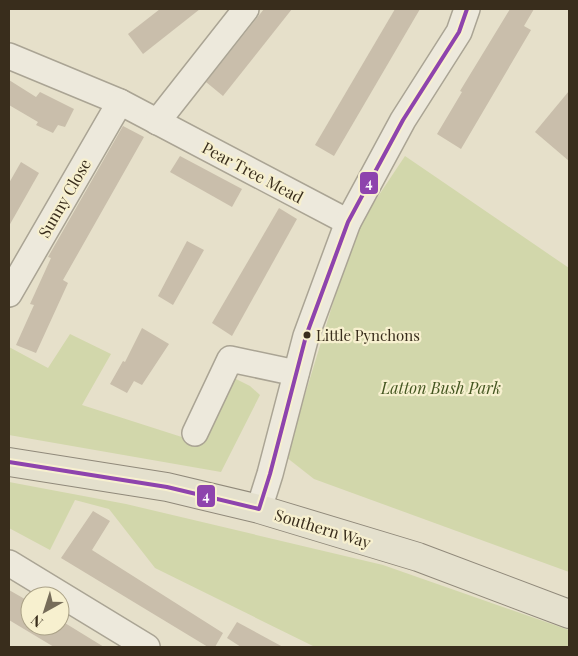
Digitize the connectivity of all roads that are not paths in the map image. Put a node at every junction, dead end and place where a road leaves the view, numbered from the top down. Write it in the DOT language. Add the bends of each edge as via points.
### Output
graph roads {
  1 [pos="246,9"];
  2 [pos="467,9"];
  3 [pos="9,56"];
  4 [pos="120,102"];
  5 [pos="157,122"];
  6 [pos="348,222"];
  7 [pos="9,294"];
  8 [pos="296,373"];
  9 [pos="195,433"];
  10 [pos="9,462"];
  11 [pos="259,509"];
  12 [pos="9,563"];
  13 [pos="569,614"];
  14 [pos="147,647"];
  1 -- 5 [label="street"];
  2 -- 6 [label="street" via="459,32 403,120"];
  3 -- 4 [label="street, Pear Tree Mead"];
  4 -- 5 [label="street, Pear Tree Mead"];
  4 -- 7 [label="street, Sunny Close"];
  5 -- 6 [label="street, Pear Tree Mead"];
  6 -- 8 [label="street" via="306,336"];
  8 -- 9 [label="street" via="230,359"];
  8 -- 11 [label="street"];
  10 -- 11 [label="main road, Southern Way" via="167,487"];
  11 -- 13 [label="main road, Southern Way" via="418,557"];
  12 -- 14 [label="street"];
}
